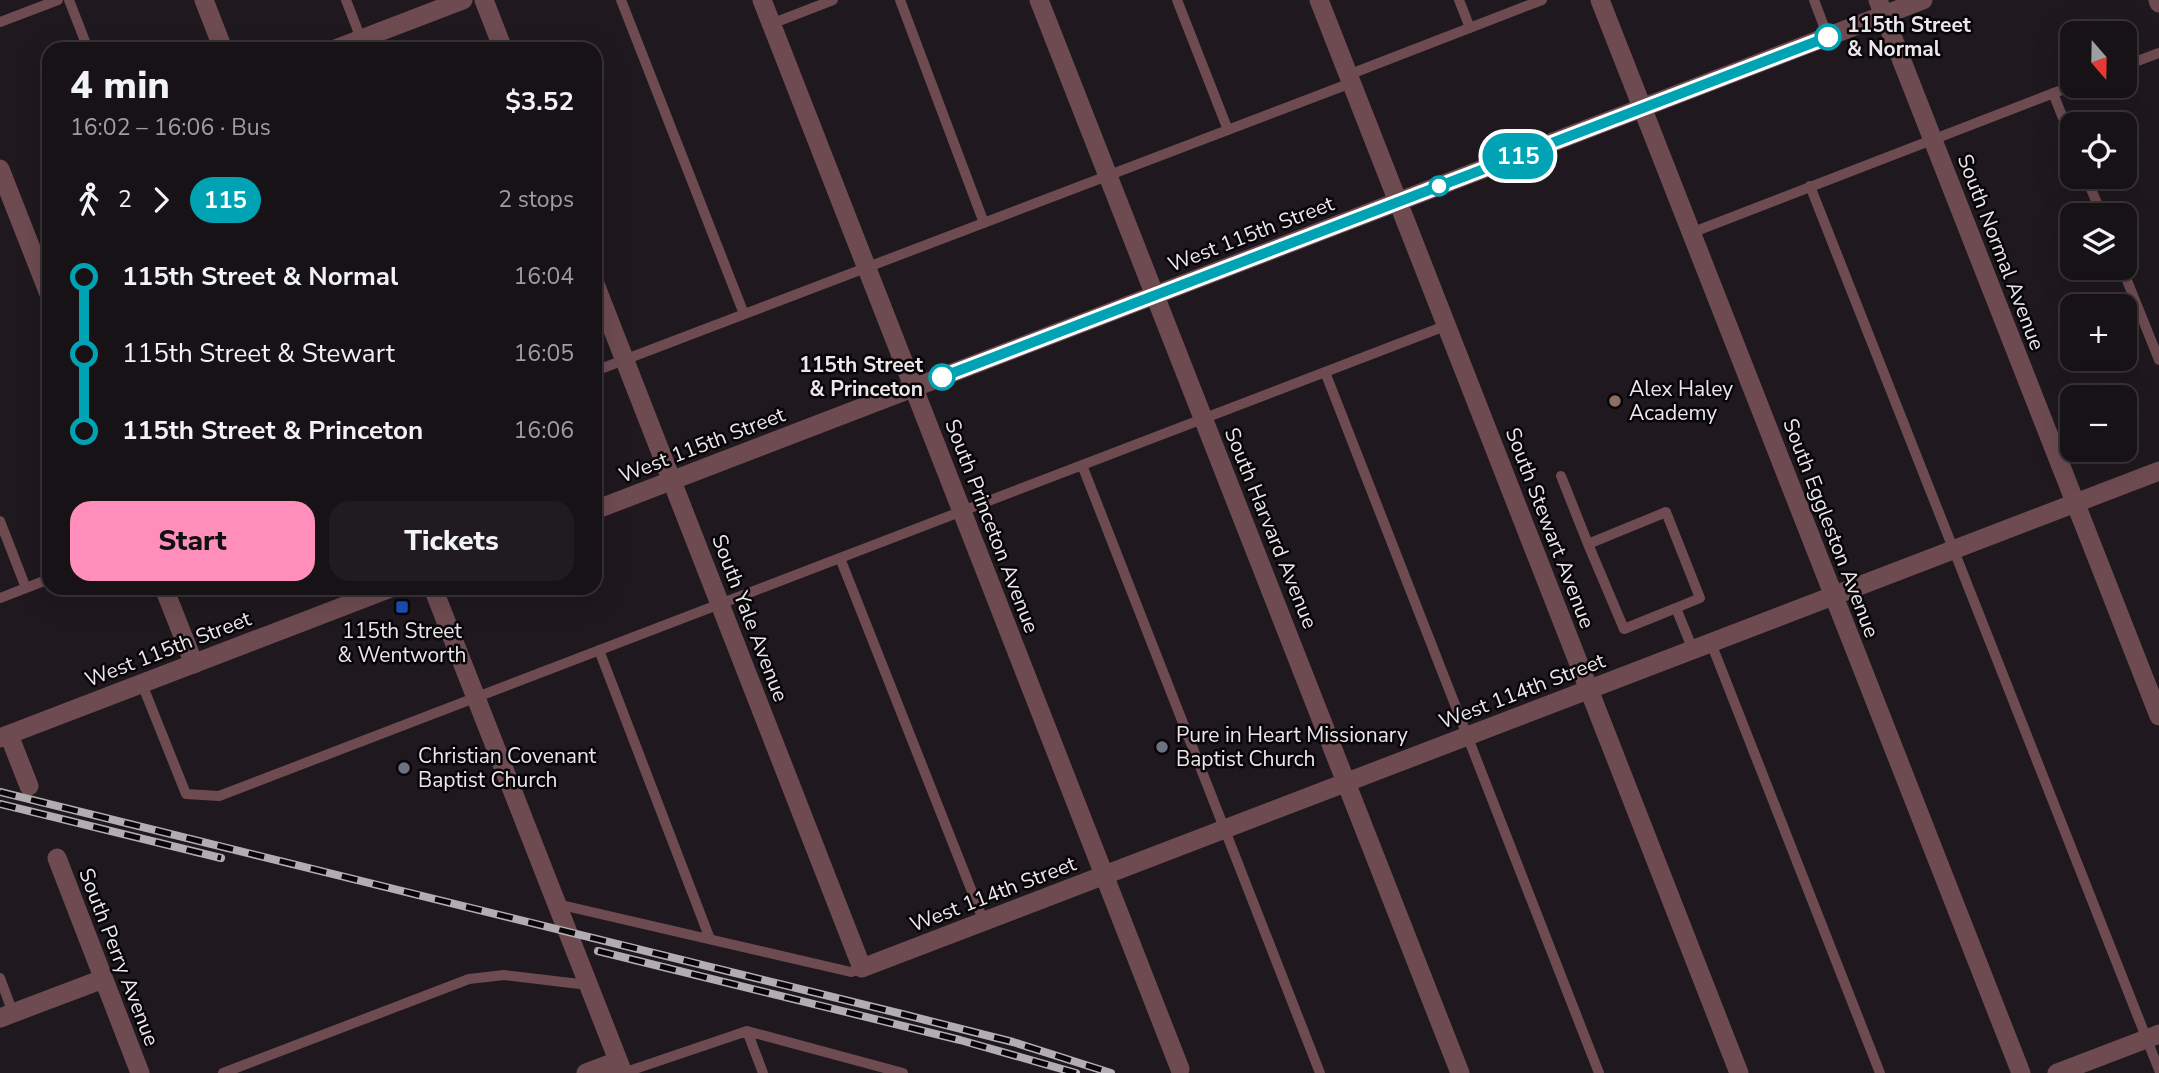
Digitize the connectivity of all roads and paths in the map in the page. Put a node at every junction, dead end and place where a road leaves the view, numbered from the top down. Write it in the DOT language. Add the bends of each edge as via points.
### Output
graph roads {
  1 [pos="58,0"];
  2 [pos="69,0"];
  3 [pos="204,0"];
  4 [pos="346,0"];
  5 [pos="463,0"];
  6 [pos="484,0"];
  7 [pos="621,0"];
  8 [pos="762,0"];
  9 [pos="834,0"];
  10 [pos="900,0"];
  11 [pos="1039,0"];
  12 [pos="1177,0"];
  13 [pos="1319,0"];
  14 [pos="1459,0"];
  15 [pos="1542,0"];
  16 [pos="1600,0"];
  17 [pos="1814,0"];
  18 [pos="1923,0"];
  19 [pos="1881,8"];
  20 [pos="0,22"];
  21 [pos="771,24"];
  22 [pos="1470,28"];
  23 [pos="1828,37"];
  24 [pos="85,42"];
  25 [pos="220,42"];
  26 [pos="362,42"];
  27 [pos="368,42"];
  28 [pos="500,42"];
  29 [pos="2159,53"];
  30 [pos="2137,61"];
  31 [pos="1349,79"];
  32 [pos="2060,90"];
  33 [pos="2053,93"];
  34 [pos="1642,108"];
  35 [pos="2061,112"];
  36 [pos="1228,130"];
  37 [pos="1932,139"];
  38 [pos="0,169"];
  39 [pos="1108,176"];
  40 [pos="1810,186"];
  41 [pos="1397,202"];
  42 [pos="984,223"];
  43 [pos="1691,233"];
  44 [pos="867,267"];
  45 [pos="42,276"];
  46 [pos="2127,280"];
  47 [pos="1154,295"];
  48 [pos="602,302"];
  49 [pos="744,314"];
  50 [pos="1446,326"];
  51 [pos="625,360"];
  52 [pos="2159,360"];
  53 [pos="602,368"];
  54 [pos="1325,372"];
  55 [pos="914,387"];
  56 [pos="1203,419"];
  57 [pos="1082,465"];
  58 [pos="2159,471"];
  59 [pos="1561,476"];
  60 [pos="672,480"];
  61 [pos="2076,503"];
  62 [pos="602,507"];
  63 [pos="962,511"];
  64 [pos="0,521"];
  65 [pos="1588,544"];
  66 [pos="1954,550"];
  67 [pos="840,558"];
  68 [pos="42,582"];
  69 [pos="26,588"];
  70 [pos="167,595"];
  71 [pos="373,595"];
  72 [pos="436,595"];
  73 [pos="1833,596"];
  74 [pos="0,598"];
  75 [pos="720,604"];
  76 [pos="1676,608"];
  77 [pos="1702,647"];
  78 [pos="599,650"];
  79 [pos="194,664"];
  80 [pos="142,684"];
  81 [pos="1589,690"];
  82 [pos="476,697"];
  83 [pos="2159,716"];
  84 [pos="1467,736"];
  85 [pos="4,737"];
  86 [pos="1347,782"];
  87 [pos="29,786"];
  88 [pos="1226,829"];
  89 [pos="57,858"];
  90 [pos="1104,876"];
  91 [pos="556,904"];
  92 [pos="984,922"];
  93 [pos="710,939"];
  94 [pos="862,968"];
  95 [pos="0,978"];
  96 [pos="103,979"];
  97 [pos="589,985"];
  98 [pos="6,1015"];
  99 [pos="747,1031"];
  100 [pos="2153,1036"];
  101 [pos="621,1069"];
  102 [pos="1180,1069"];
  103 [pos="2159,1070"];
  104 [pos="140,1073"];
  105 [pos="223,1073"];
  106 [pos="586,1073"];
  107 [pos="763,1073"];
  108 [pos="903,1073"];
  109 [pos="1320,1073"];
  110 [pos="1461,1073"];
  111 [pos="1599,1073"];
  112 [pos="1739,1073"];
  113 [pos="1880,1073"];
  114 [pos="2021,1073"];
  115 [pos="2057,1073"];
  1 -- 20 [label="lane"];
  2 -- 24 [label="lane"];
  3 -- 25 [label="street"];
  4 -- 26 [label="lane"];
  5 -- 27 [label="street"];
  6 -- 28 [label="street"];
  7 -- 49 [label="lane"];
  8 -- 21 [label="street, South Princeton Avenue"];
  9 -- 21 [label="lane"];
  10 -- 42 [label="lane"];
  11 -- 39 [label="street, South Harvard Avenue"];
  12 -- 36 [label="lane"];
  13 -- 31 [label="street, South Stewart Avenue"];
  14 -- 22 [label="lane"];
  15 -- 22 [label="lane"];
  16 -- 34 [label="street, South Eggleston Avenue"];
  17 -- 23 [label="lane"];
  18 -- 19 [label="street, West 115th Street"];
  19 -- 23 [label="street, West 115th Street"];
  19 -- 37 [label="street, South Normal Avenue"];
  21 -- 44 [label="street, South Princeton Avenue"];
  22 -- 31 [label="lane"];
  23 -- 34 [label="street, West 115th Street"];
  29 -- 30 [label="lane"];
  31 -- 36 [label="lane"];
  31 -- 41 [label="street, South Stewart Avenue"];
  32 -- 33 [label="lane"];
  33 -- 35 [label="lane"];
  33 -- 37 [label="lane"];
  34 -- 41 [label="street, West 115th Street"];
  34 -- 43 [label="street, South Eggleston Avenue"];
  36 -- 39 [label="lane"];
  37 -- 40 [label="lane"];
  37 -- 61 [label="street, South Normal Avenue"];
  38 -- 45 [label="street"];
  39 -- 42 [label="lane"];
  39 -- 47 [label="street, South Harvard Avenue"];
  40 -- 43 [label="lane"];
  40 -- 66 [label="lane"];
  41 -- 47 [label="street, West 115th Street"];
  41 -- 50 [label="street, South Stewart Avenue"];
  42 -- 44 [label="lane"];
  43 -- 73 [label="street, South Eggleston Avenue"];
  44 -- 49 [label="lane"];
  44 -- 55 [label="street, South Princeton Avenue"];
  46 -- 52 [label="lane"];
  47 -- 55 [label="street, West 115th Street"];
  47 -- 56 [label="street, South Harvard Avenue"];
  48 -- 51 [label="street, South Yale Avenue"];
  49 -- 51 [label="lane"];
  50 -- 54 [label="lane"];
  50 -- 81 [label="street, South Stewart Avenue"];
  51 -- 53 [label="lane"];
  51 -- 60 [label="street, South Yale Avenue"];
  54 -- 56 [label="lane"];
  54 -- 84 [label="lane"];
  55 -- 60 [label="street, West 115th Street"];
  55 -- 63 [label="street, South Princeton Avenue"];
  56 -- 57 [label="lane"];
  56 -- 86 [label="street, South Harvard Avenue"];
  57 -- 63 [label="lane"];
  57 -- 88 [label="lane"];
  58 -- 61 [label="street, West 114th Street"];
  59 -- 65 [label="lane"];
  60 -- 62 [label="street, West 115th Street"];
  60 -- 75 [label="street, South Yale Avenue"];
  61 -- 66 [label="street, West 114th Street"];
  61 -- 83 [label="street, South Normal Avenue"];
  63 -- 67 [label="lane"];
  63 -- 90 [label="street, South Princeton Avenue"];
  64 -- 69 [label="lane"];
  65 -- 76 [label="lane" via="1624,629"];
  65 -- 76 [label="lane" via="1666,512 1700,598"];
  66 -- 73 [label="street, West 114th Street"];
  66 -- 100 [label="lane"];
  67 -- 75 [label="lane"];
  67 -- 92 [label="lane"];
  68 -- 69 [label="lane"];
  69 -- 74 [label="lane"];
  70 -- 79 [label="street"];
  71 -- 79 [label="street, West 115th Street"];
  72 -- 82 [label="street"];
  73 -- 77 [label="street, West 114th Street"];
  73 -- 114 [label="street, South Eggleston Avenue"];
  75 -- 78 [label="lane"];
  75 -- 94 [label="street, South Yale Avenue"];
  76 -- 77 [label="lane"];
  77 -- 81 [label="street, West 114th Street"];
  77 -- 113 [label="lane"];
  78 -- 82 [label="lane"];
  78 -- 93 [label="lane"];
  79 -- 80 [label="street, West 115th Street"];
  80 -- 82 [label="lane" via="186,794 219,796"];
  80 -- 85 [label="street, West 115th Street"];
  81 -- 84 [label="street, West 114th Street"];
  81 -- 112 [label="street, South Stewart Avenue"];
  82 -- 91 [label="street"];
  84 -- 86 [label="street, West 114th Street"];
  84 -- 111 [label="lane"];
  85 -- 87 [label="street"];
  86 -- 88 [label="street, West 114th Street"];
  86 -- 110 [label="street, South Harvard Avenue"];
  88 -- 90 [label="street, West 114th Street"];
  88 -- 109 [label="lane"];
  89 -- 96 [label="street, South Perry Avenue"];
  90 -- 92 [label="street, West 114th Street"];
  90 -- 102 [label="street, South Princeton Avenue"];
  91 -- 93 [label="lane"];
  91 -- 97 [label="street"];
  92 -- 94 [label="street, West 114th Street"];
  93 -- 94 [label="lane" via="851,972"];
  95 -- 98 [label="lane"];
  96 -- 98 [label="street"];
  96 -- 104 [label="street, South Perry Avenue"];
  97 -- 101 [label="street"];
  97 -- 105 [label="lane" via="504,975 469,979"];
  99 -- 101 [label="lane"];
  99 -- 107 [label="lane"];
  99 -- 108 [label="lane"];
  100 -- 103 [label="lane"];
  100 -- 115 [label="street"];
  101 -- 106 [label="street"];
}
